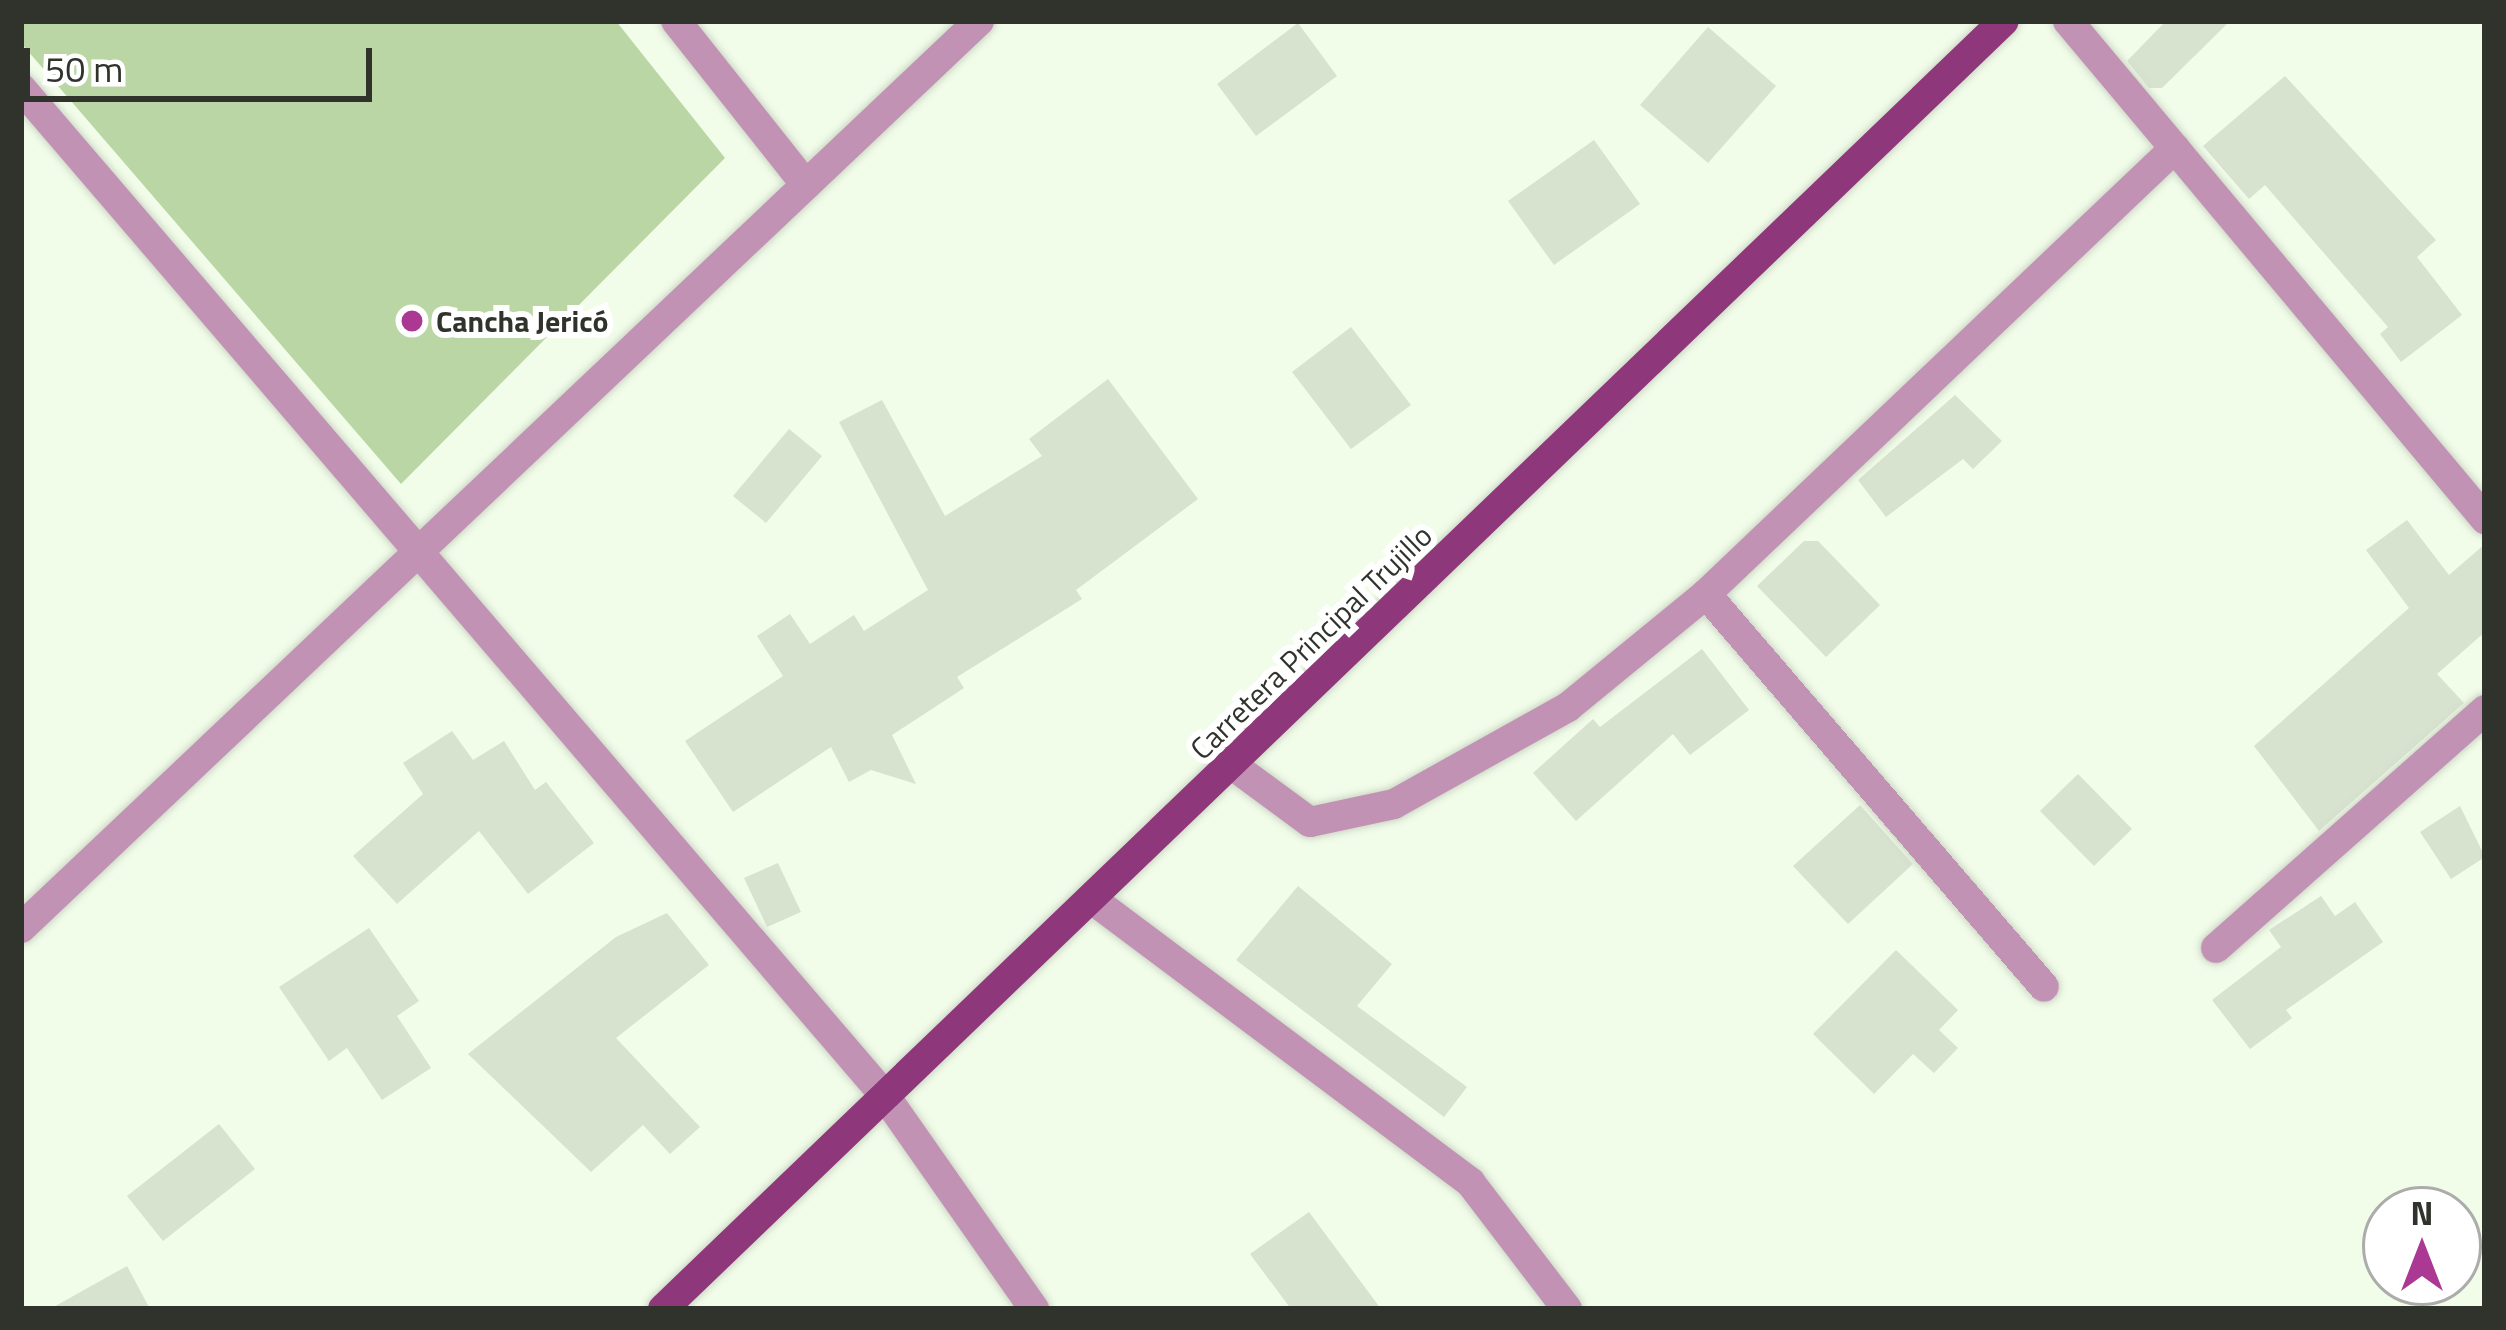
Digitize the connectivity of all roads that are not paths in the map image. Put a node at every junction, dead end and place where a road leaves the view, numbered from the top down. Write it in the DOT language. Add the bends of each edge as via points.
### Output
graph roads {
  1 [pos="676,21"];
  2 [pos="979,21"];
  3 [pos="2004,21"];
  4 [pos="2068,21"];
  5 [pos="21,88"];
  6 [pos="2175,148"];
  7 [pos="806,185"];
  8 [pos="2485,519"];
  9 [pos="417,554"];
  10 [pos="1706,594"];
  11 [pos="2485,710"];
  12 [pos="1235,767"];
  13 [pos="1093,900"];
  14 [pos="21,928"];
  15 [pos="2216,948"];
  16 [pos="2044,987"];
  17 [pos="885,1096"];
  18 [pos="663,1309"];
  19 [pos="1034,1309"];
  20 [pos="1567,1309"];
  1 -- 7 [label="street"];
  2 -- 7 [label="street"];
  3 -- 12 [label="main road, Carretera Principal Trujillo"];
  4 -- 6 [label="street"];
  5 -- 9 [label="street"];
  6 -- 8 [label="street"];
  6 -- 10 [label="street"];
  7 -- 9 [label="street"];
  9 -- 14 [label="street"];
  9 -- 17 [label="street"];
  10 -- 12 [label="street" via="1568,707 1394,804 1310,823"];
  10 -- 16 [label="street"];
  11 -- 15 [label="street"];
  12 -- 13 [label="main road, Carretera Principal Trujillo"];
  13 -- 17 [label="main road, Carretera Principal Trujillo"];
  13 -- 20 [label="street" via="1470,1182"];
  17 -- 18 [label="main road, Carretera Principal Trujillo"];
  17 -- 19 [label="street"];
}
